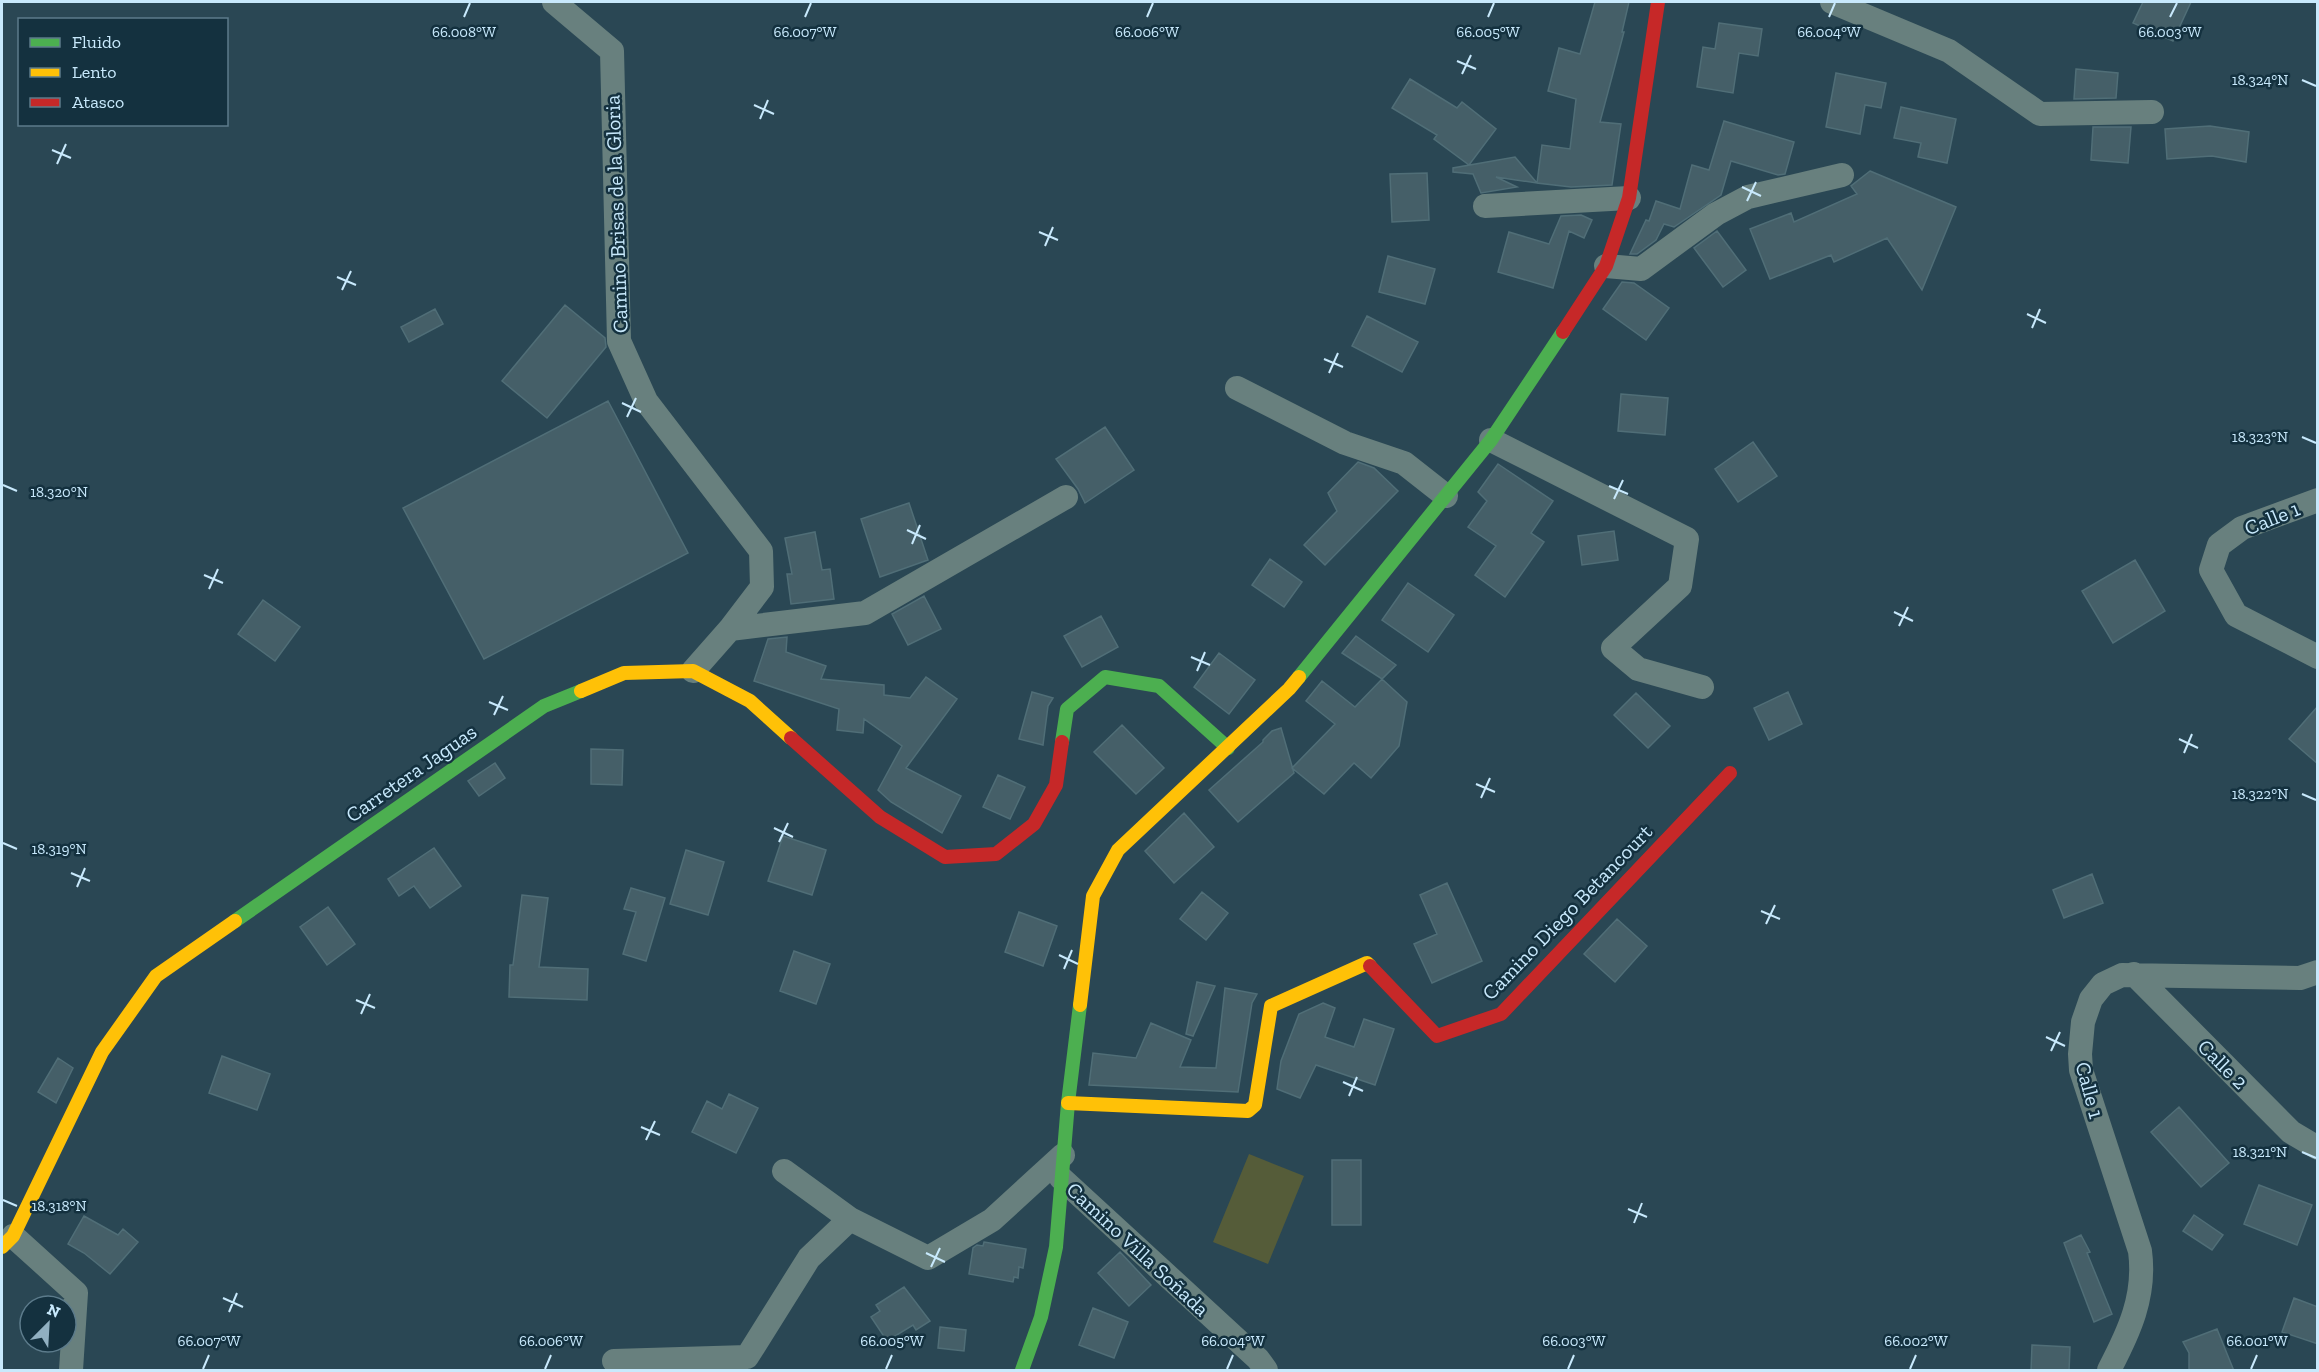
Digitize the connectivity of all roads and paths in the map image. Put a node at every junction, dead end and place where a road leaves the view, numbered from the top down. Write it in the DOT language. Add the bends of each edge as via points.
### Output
graph roads {
  1 [pos="554,2"];
  2 [pos="1658,2"];
  3 [pos="1832,2"];
  4 [pos="2152,112"];
  5 [pos="1842,175"];
  6 [pos="1629,198"];
  7 [pos="1485,206"];
  8 [pos="1606,266"];
  9 [pos="1237,388"];
  10 [pos="1491,440"];
  11 [pos="1446,496"];
  12 [pos="1066,497"];
  13 [pos="2318,500"];
  14 [pos="730,629"];
  15 [pos="2318,657"];
  16 [pos="693,671"];
  17 [pos="1702,687"];
  18 [pos="1228,748"];
  19 [pos="1730,773"];
  20 [pos="2318,972"];
  21 [pos="2134,974"];
  22 [pos="1068,1103"];
  23 [pos="2318,1148"];
  24 [pos="1062,1166"];
  25 [pos="784,1171"];
  26 [pos="850,1219"];
  27 [pos="8,1242"];
  28 [pos="614,1361"];
  29 [pos="71,1371"];
  30 [pos="1022,1371"];
  31 [pos="1266,1371"];
  32 [pos="2109,1371"];
  1 -- 14 [label="street, Camino Brisas de la Gloria" via="612,51 619,341 646,401 761,551 762,587"];
  2 -- 6 [label="street"];
  3 -- 4 [label="street" via="1949,51 2040,114"];
  5 -- 8 [label="street" via="1748,197 1716,214 1641,269"];
  6 -- 7 [label="street"];
  6 -- 8 [label="street"];
  8 -- 10 [label="street"];
  9 -- 11 [label="street" via="1345,443 1404,463"];
  10 -- 11 [label="street"];
  10 -- 17 [label="street" via="1687,539 1680,586 1613,648 1638,669"];
  11 -- 18 [label="street" via="1289,689"];
  12 -- 14 [label="street" via="865,613"];
  13 -- 15 [label="street, Calle 1" via="2242,528 2219,545 2211,570 2236,615"];
  14 -- 16 [label="street, Camino Brisas de la Gloria"];
  16 -- 18 [label="street" via="750,701 880,817 945,856 996,854 1034,824 1056,785 1067,709 1104,677 1159,686"];
  16 -- 27 [label="street, Carretera Jaguas" via="624,674 544,705 156,976 102,1052"];
  18 -- 22 [label="street" via="1118,850 1093,896"];
  19 -- 22 [label="street, Camino Diego Betancourt" via="1501,1014 1437,1036 1367,963 1271,1006 1255,1105 1248,1112"];
  20 -- 21 [label="street, Calle 1" via="2300,978"];
  21 -- 23 [label="street, Calle 2" via="2291,1132"];
  21 -- 32 [label="street, Calle 1" via="2112,978 2096,990 2087,1008 2080,1046 2081,1070 2142,1266 2133,1321"];
  22 -- 24 [label="street"];
  24 -- 26 [label="street" via="992,1220 928,1258"];
  24 -- 30 [label="street" via="1056,1247 1041,1317"];
  24 -- 31 [label="street, Camino Villa Soñada"];
  25 -- 26 [label="street"];
  26 -- 28 [label="street" via="809,1258 747,1357"];
  27 -- 29 [label="street" via="76,1293"];
}
